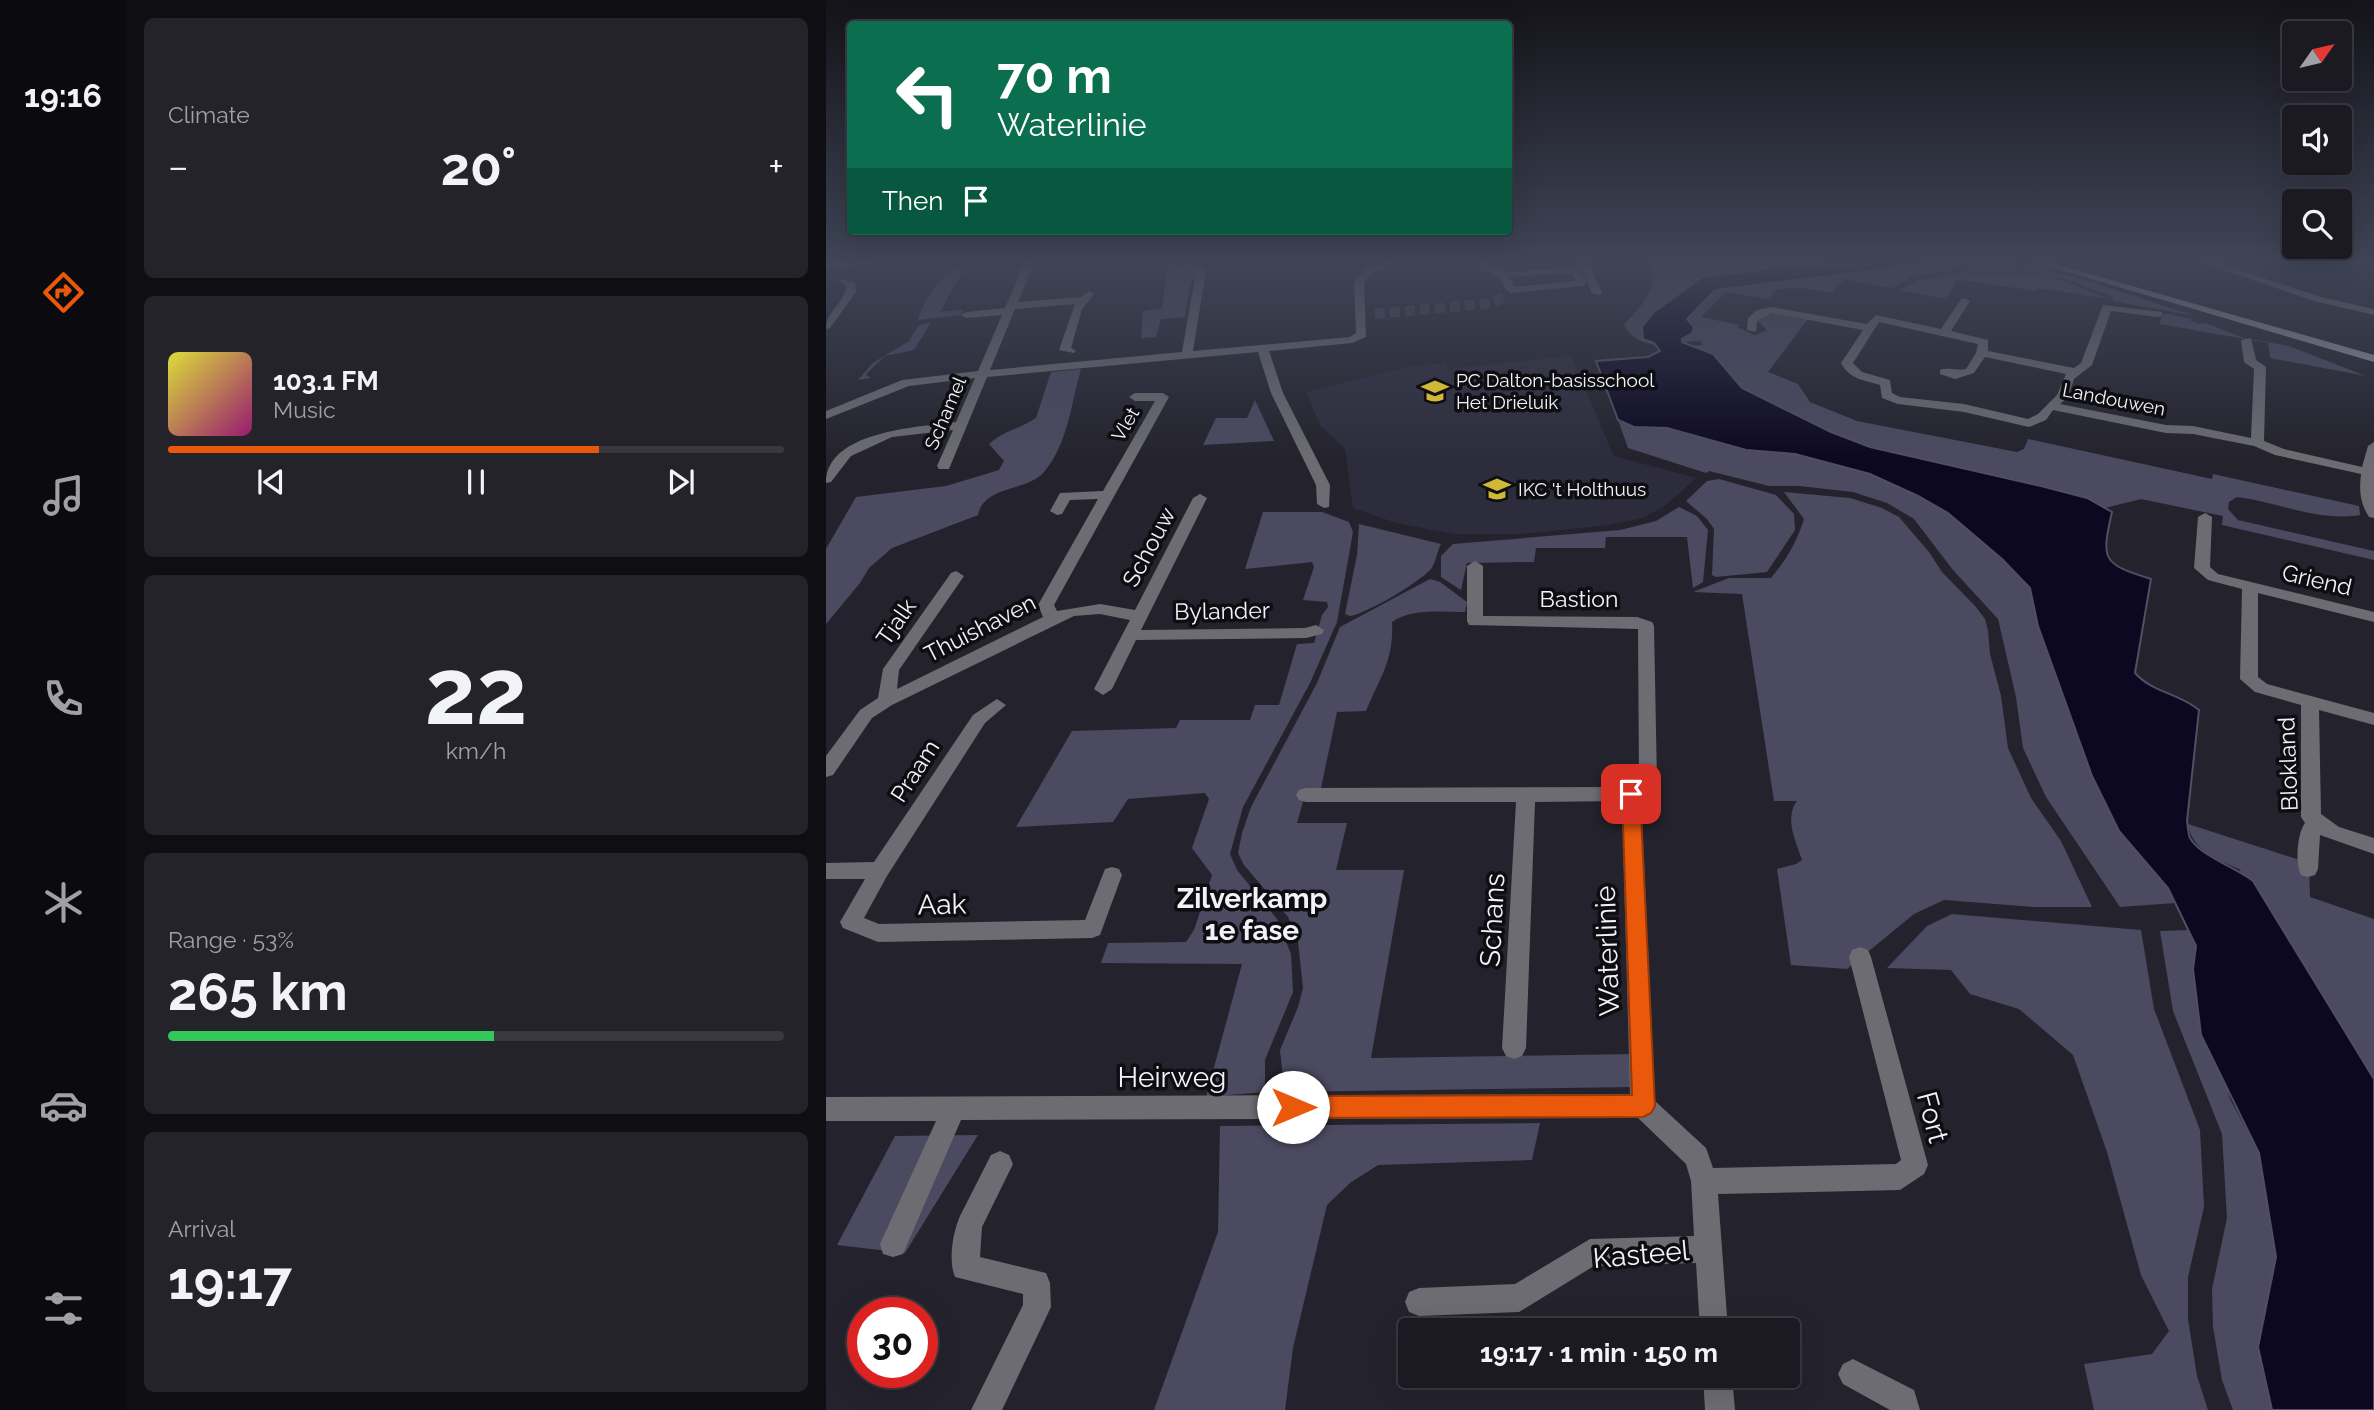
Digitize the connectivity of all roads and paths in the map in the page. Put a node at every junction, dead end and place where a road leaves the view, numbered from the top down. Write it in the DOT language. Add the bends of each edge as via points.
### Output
graph roads {
  1 [pos="1003,327"];
  2 [pos="1072,327"];
  3 [pos="1192,327"];
  4 [pos="1362,327"];
  5 [pos="1752,327"];
  6 [pos="1870,327"];
  7 [pos="1899,327"];
  8 [pos="1948,327"];
  9 [pos="2100,327"];
  10 [pos="2268,327"];
  11 [pos="2269,327"];
  12 [pos="1752,330"];
  13 [pos="1944,333"];
  14 [pos="2247,340"];
  15 [pos="1262,348"];
  16 [pos="1070,351"];
  17 [pos="1982,353"];
  18 [pos="1187,355"];
  19 [pos="2374,359"];
  20 [pos="2374,364"];
  21 [pos="1944,372"];
  22 [pos="2074,372"];
  23 [pos="982,374"];
  24 [pos="1135,397"];
  25 [pos="2050,406"];
  26 [pos="826,415"];
  27 [pos="960,425"];
  28 [pos="2257,443"];
  29 [pos="2374,446"];
  30 [pos="944,466"];
  31 [pos="2368,472"];
  32 [pos="826,479"];
  33 [pos="1107,495"];
  34 [pos="2371,495"];
  35 [pos="1200,498"];
  36 [pos="1324,504"];
  37 [pos="1057,511"];
  38 [pos="2374,514"];
  39 [pos="2205,517"];
  40 [pos="1475,566"];
  41 [pos="956,576"];
  42 [pos="2250,588"];
  43 [pos="1051,617"];
  44 [pos="1138,617"];
  45 [pos="2374,617"];
  46 [pos="1316,630"];
  47 [pos="1129,635"];
  48 [pos="1103,689"];
  49 [pos="886,701"];
  50 [pos="2310,701"];
  51 [pos="998,705"];
  52 [pos="2374,719"];
  53 [pos="826,770"];
  54 [pos="1631,794"];
  55 [pos="1306,795"];
  56 [pos="1526,795"];
  57 [pos="2317,824"];
  58 [pos="2374,846"];
  59 [pos="2308,869"];
  60 [pos="880,870"];
  61 [pos="826,871"];
  62 [pos="1112,875"];
  63 [pos="1860,957"];
  64 [pos="1514,1048"];
  65 [pos="1643,1106"];
  66 [pos="954,1108"];
  67 [pos="826,1109"];
  68 [pos="1000,1164"];
  69 [pos="1704,1181"];
  70 [pos="893,1244"];
  71 [pos="1708,1248"];
  72 [pos="1419,1302"];
  73 [pos="1713,1318"];
  74 [pos="1853,1374"];
  75 [pos="1719,1388"];
  76 [pos="986,1410"];
  77 [pos="1720,1410"];
  78 [pos="1905,1410"];
  1 -- 23 [label="street, Schamel"];
  2 -- 16 [label="street" via="1065,350"];
  3 -- 18 [label="street"];
  4 -- 15 [label="street" via="1362,335 1352,340"];
  5 -- 12 [label="street"];
  6 -- 25 [label="street, Landouwen" via="1847,362 1848,369 1886,383 1886,395 2029,423 2042,417"];
  7 -- 13 [label="street"];
  8 -- 13 [label="street"];
  9 -- 22 [label="street" via="2087,365"];
  10 -- 20 [label="street"];
  11 -- 19 [label="street"];
  13 -- 17 [label="street" via="1984,342"];
  14 -- 28 [label="street" via="2250,362 2260,369"];
  15 -- 18 [label="street"];
  15 -- 36 [label="street" via="1277,393 1323,485"];
  17 -- 21 [label="street" via="1970,371"];
  17 -- 22 [label="street"];
  18 -- 23 [label="street"];
  22 -- 25 [label="street" via="2062,397"];
  23 -- 26 [label="street" via="906,383"];
  23 -- 27 [label="street, Schamel"];
  24 -- 33 [label="street, Vlet" via="1163,397"];
  25 -- 28 [label="street, Landouwen"];
  27 -- 30 [label="street, Schamel"];
  27 -- 32 [label="street" via="889,434 846,453"];
  28 -- 31 [label="street, Landouwen"];
  29 -- 31 [label="street"];
  31 -- 34 [label="street"];
  33 -- 37 [label="street" via="1065,496"];
  33 -- 43 [label="street, Vlet" via="1046,605"];
  34 -- 38 [label="street" via="2368,507"];
  35 -- 44 [label="street, Schouw"];
  39 -- 42 [label="street, Griend" via="2202,568 2213,577"];
  40 -- 54 [label="street, Bastion" via="1475,621 1637,622 1646,626 1648,782"];
  41 -- 49 [label="street, Tjalk" via="891,669"];
  42 -- 45 [label="street, Griend"];
  42 -- 50 [label="street, Griend" via="2249,679 2261,688"];
  43 -- 44 [label="street, Thuishaven" via="1093,609 1126,611"];
  43 -- 49 [label="street, Thuishaven"];
  44 -- 47 [label="street"];
  46 -- 47 [label="street, Bylander"];
  47 -- 48 [label="street"];
  49 -- 53 [label="street, Thuishaven" via="866,713"];
  50 -- 52 [label="street"];
  50 -- 57 [label="street, Blokland" via="2311,817"];
  51 -- 60 [label="street, Praam" via="979,719"];
  54 -- 56 [label="street"];
  54 -- 65 [label="street, Waterlinie"];
  55 -- 56 [label="street"];
  56 -- 64 [label="street, Schans"];
  57 -- 58 [label="street, Blokland"];
  57 -- 59 [label="street, Blokland" via="2310,831"];
  60 -- 61 [label="street"];
  60 -- 62 [label="street, Aak" via="851,922 878,933 1092,929"];
  63 -- 69 [label="street, Fort" via="1915,1165 1900,1177"];
  65 -- 66 [label="street, Heirweg"];
  65 -- 69 [label="street" via="1696,1157"];
  66 -- 67 [label="street, Heirweg"];
  66 -- 70 [label="street"];
  68 -- 76 [label="street" via="969,1225 965,1267 1036,1283 1037,1307"];
  69 -- 71 [label="street"];
  71 -- 72 [label="street, Kasteel" via="1590,1252 1519,1298"];
  71 -- 73 [label="street"];
  74 -- 78 [label="street" via="1903,1400"];
  75 -- 77 [label="street"];
}
